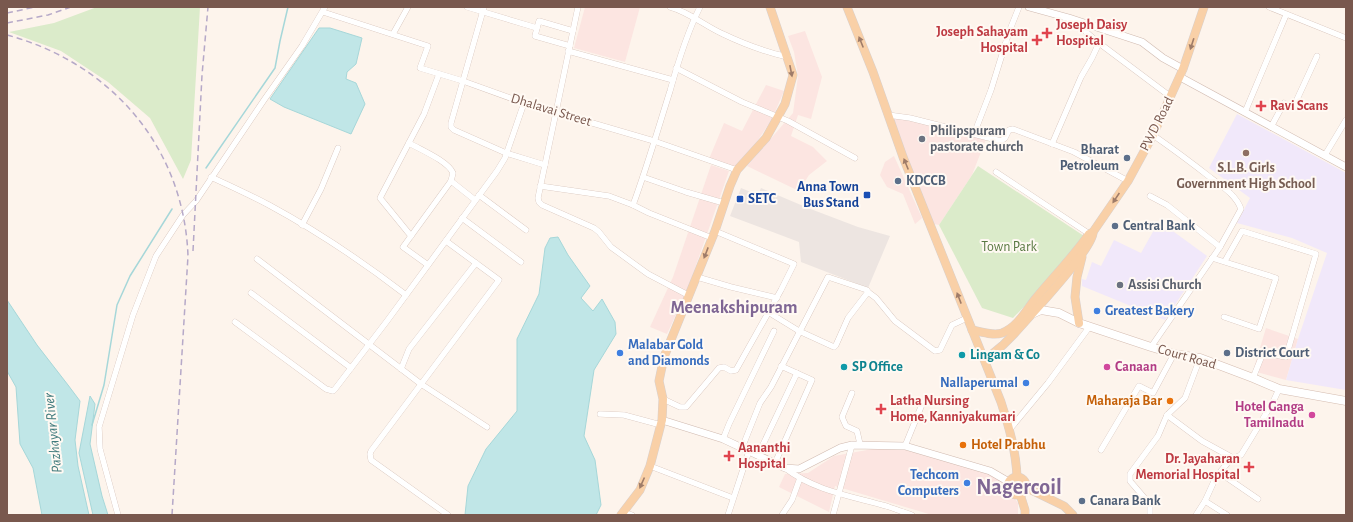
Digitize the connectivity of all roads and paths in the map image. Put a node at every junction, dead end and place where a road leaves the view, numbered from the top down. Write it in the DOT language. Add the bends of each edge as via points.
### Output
graph roads {
  1 [pos="408,7"];
  2 [pos="467,7"];
  3 [pos="578,7"];
  4 [pos="670,7"];
  5 [pos="700,7"];
  6 [pos="770,7"];
  7 [pos="847,7"];
  8 [pos="1019,7"];
  9 [pos="1031,7"];
  10 [pos="1204,7"];
  11 [pos="1269,7"];
  12 [pos="483,9"];
  13 [pos="324,10"];
  14 [pos="1286,15"];
  15 [pos="694,18"];
  16 [pos="1069,18"];
  17 [pos="537,28"];
  18 [pos="573,31"];
  19 [pos="393,34"];
  20 [pos="1346,38"];
  21 [pos="1099,43"];
  22 [pos="569,48"];
  23 [pos="1318,56"];
  24 [pos="788,57"];
  25 [pos="676,68"];
  26 [pos="1181,73"];
  27 [pos="439,74"];
  28 [pos="673,80"];
  29 [pos="463,81"];
  30 [pos="1171,97"];
  31 [pos="524,103"];
  32 [pos="555,112"];
  33 [pos="1245,112"];
  34 [pos="888,115"];
  35 [pos="778,118"];
  36 [pos="1346,120"];
  37 [pos="1271,127"];
  38 [pos="974,134"];
  39 [pos="1153,135"];
  40 [pos="654,141"];
  41 [pos="409,143"];
  42 [pos="1052,144"];
  43 [pos="338,148"];
  44 [pos="506,153"];
  45 [pos="1325,155"];
  46 [pos="855,158"];
  47 [pos="545,165"];
  48 [pos="1346,166"];
  49 [pos="737,170"];
  50 [pos="996,172"];
  51 [pos="211,177"];
  52 [pos="643,177"];
  53 [pos="451,180"];
  54 [pos="1128,181"];
  55 [pos="540,186"];
  56 [pos="479,195"];
  57 [pos="1150,196"];
  58 [pos="475,200"];
  59 [pos="724,203"];
  60 [pos="633,204"];
  61 [pos="462,218"];
  62 [pos="302,225"];
  63 [pos="526,230"];
  64 [pos="713,234"];
  65 [pos="1092,234"];
  66 [pos="411,236"];
  67 [pos="446,241"];
  68 [pos="1220,247"];
  69 [pos="1083,254"];
  70 [pos="1212,258"];
  71 [pos="257,259"];
  72 [pos="1225,261"];
  73 [pos="521,262"];
  74 [pos="476,263"];
  75 [pos="428,265"];
  76 [pos="697,276"];
  77 [pos="868,292"];
  78 [pos="251,293"];
  79 [pos="406,295"];
  80 [pos="688,295"];
  81 [pos="777,298"];
  82 [pos="768,312"];
  83 [pos="1029,316"];
  84 [pos="1224,317"];
  85 [pos="967,318"];
  86 [pos="235,322"];
  87 [pos="1080,323"];
  88 [pos="1090,326"];
  89 [pos="774,330"];
  90 [pos="972,330"];
  91 [pos="799,331"];
  92 [pos="369,344"];
  93 [pos="1151,346"];
  94 [pos="1174,354"];
  95 [pos="1200,358"];
  96 [pos="985,360"];
  97 [pos="781,366"];
  98 [pos="351,368"];
  99 [pos="401,369"];
  100 [pos="797,373"];
  101 [pos="1253,378"];
  102 [pos="421,384"];
  103 [pos="1279,389"];
  104 [pos="852,393"];
  105 [pos="663,399"];
  106 [pos="1346,400"];
  107 [pos="923,402"];
  108 [pos="600,414"];
  109 [pos="1167,415"];
  110 [pos="662,422"];
  111 [pos="487,427"];
  112 [pos="1010,429"];
  113 [pos="723,439"];
  114 [pos="860,444"];
  115 [pos="852,445"];
  116 [pos="905,446"];
  117 [pos="745,449"];
  118 [pos="1101,450"];
  119 [pos="758,455"];
  120 [pos="1233,458"];
  121 [pos="775,463"];
  122 [pos="650,466"];
  123 [pos="785,468"];
  124 [pos="1220,473"];
  125 [pos="1017,477"];
  126 [pos="800,478"];
  127 [pos="1009,482"];
  128 [pos="1023,490"];
  129 [pos="838,494"];
  130 [pos="733,498"];
  131 [pos="1258,499"];
  132 [pos="1205,501"];
  133 [pos="622,513"];
  134 [pos="118,515"];
  135 [pos="448,515"];
  136 [pos="632,515"];
  137 [pos="728,515"];
  138 [pos="782,515"];
  139 [pos="833,515"];
  140 [pos="912,515"];
  141 [pos="1025,515"];
  142 [pos="1073,515"];
  143 [pos="1150,515"];
  144 [pos="1196,515"];
  145 [pos="1227,515"];
  1 -- 19 [label="street"];
  2 -- 12 [label="street"];
  3 -- 18 [label="street"];
  4 -- 15 [label="street"];
  5 -- 15 [label="street"];
  6 -- 24 [label="main road"];
  34 -- 7 [label="main road, one-way"];
  8 -- 38 [label="street"];
  9 -- 16 [label="street"];
  10 -- 26 [label="main road, PWD Road, one-way"];
  11 -- 14 [label="street"];
  12 -- 17 [label="street"];
  12 -- 29 [label="street"];
  13 -- 19 [label="street" via="371,29"];
  13 -- 51 [label="street"];
  14 -- 20 [label="street"];
  14 -- 33 [label="street"];
  15 -- 24 [label="street" via="747,45"];
  15 -- 25 [label="street"];
  16 -- 21 [label="street"];
  16 -- 26 [label="street" via="1142,42"];
  17 -- 18 [label="street" via="539,21"];
  17 -- 22 [label="street" via="535,36"];
  18 -- 22 [label="street"];
  19 -- 27 [label="street, Dhalavai Street" via="428,46 420,68"];
  21 -- 30 [label="street"];
  21 -- 42 [label="street"];
  22 -- 28 [label="street"];
  22 -- 32 [label="street"];
  23 -- 37 [label="street" via="1293,108 1284,103"];
  24 -- 35 [label="main road, one-way" via="793,75 786,104"];
  25 -- 28 [label="street"];
  25 -- 35 [label="street"];
  26 -- 30 [label="main road, PWD Road"];
  26 -- 33 [label="street"];
  27 -- 29 [label="street, Dhalavai Street"];
  27 -- 41 [label="street" via="430,100"];
  28 -- 40 [label="street"];
  29 -- 31 [label="street, Dhalavai Street"];
  29 -- 44 [label="street" via="452,127"];
  30 -- 39 [label="main road, PWD Road"];
  31 -- 32 [label="street, Dhalavai Street"];
  31 -- 44 [label="street"];
  32 -- 40 [label="street, Dhalavai Street"];
  32 -- 47 [label="street"];
  33 -- 37 [label="street"];
  34 -- 38 [label="street"];
  85 -- 34 [label="main road, one-way"];
  35 -- 46 [label="street"];
  35 -- 49 [label="main road" via="766,138"];
  36 -- 45 [label="street"];
  37 -- 45 [label="street"];
  38 -- 42 [label="street" via="1002,141 1011,129"];
  39 -- 54 [label="main road, PWD Road"];
  39 -- 68 [label="street" via="1188,159 1238,202 1241,209"];
  40 -- 49 [label="street, Dhalavai Street"];
  40 -- 52 [label="street"];
  41 -- 53 [label="street" via="452,169 454,176"];
  41 -- 66 [label="street" via="380,198"];
  42 -- 54 [label="street" via="1074,152"];
  43 -- 62 [label="street"];
  44 -- 47 [label="street"];
  44 -- 56 [label="street" via="497,171"];
  45 -- 48 [label="street"];
  47 -- 55 [label="street"];
  49 -- 59 [label="main road"];
  50 -- 65 [label="street"];
  51 -- 62 [label="street" via="268,204"];
  51 -- 134 [label="street" via="156,256 132,315 99,427 100,449"];
  52 -- 59 [label="street"];
  52 -- 60 [label="street"];
  53 -- 58 [label="street"];
  53 -- 66 [label="street"];
  54 -- 65 [label="main road, PWD Road, one-way"];
  55 -- 60 [label="street" via="609,196"];
  55 -- 80 [label="street" via="540,204 594,228 611,247 648,274"];
  56 -- 58 [label="street"];
  56 -- 63 [label="street"];
  57 -- 68 [label="street" via="1167,205"];
  58 -- 61 [label="street"];
  59 -- 64 [label="main road"];
  60 -- 64 [label="street"];
  61 -- 67 [label="street"];
  61 -- 73 [label="street"];
  62 -- 79 [label="street" via="374,271"];
  64 -- 76 [label="main road, one-way"];
  64 -- 81 [label="street" via="794,264"];
  65 -- 69 [label="main road, PWD Road"];
  65 -- 90 [label="main road, PWD Road" via="1010,329 996,334"];
  66 -- 75 [label="street" via="403,247"];
  67 -- 74 [label="street"];
  67 -- 75 [label="street"];
  68 -- 70 [label="street"];
  69 -- 83 [label="main road, PWD Road"];
  69 -- 87 [label="main road" via="1075,297"];
  70 -- 72 [label="street"];
  70 -- 93 [label="street"];
  71 -- 92 [label="street"];
  72 -- 84 [label="street" via="1276,278 1259,329"];
  72 -- 101 [label="street" via="1242,231 1316,254 1286,357 1263,352"];
  74 -- 99 [label="street" via="409,349"];
  74 -- 102 [label="street" via="499,280"];
  75 -- 79 [label="street"];
  76 -- 80 [label="main road"];
  76 -- 81 [label="street"];
  77 -- 85 [label="street" via="895,321 936,351 940,350 952,325"];
  77 -- 91 [label="street" via="848,318 835,347"];
  77 -- 91 [label="street" via="828,277"];
  78 -- 98 [label="street"];
  79 -- 92 [label="street"];
  80 -- 105 [label="main road" via="664,357 659,381"];
  81 -- 82 [label="street"];
  82 -- 91 [label="street"];
  82 -- 105 [label="street" via="736,370 719,368 686,407"];
  83 -- 87 [label="main road, Court Road" via="1041,310 1058,313"];
  83 -- 96 [label="main road, PWD Road" via="1003,345"];
  85 -- 90 [label="main road"];
  86 -- 98 [label="street" via="326,389 336,389"];
  87 -- 88 [label="main road, Court Road"];
  88 -- 93 [label="main road, Court Road"];
  88 -- 112 [label="street"];
  89 -- 113 [label="street"];
  90 -- 96 [label="main road"];
  91 -- 97 [label="street"];
  92 -- 98 [label="street"];
  92 -- 99 [label="street"];
  93 -- 94 [label="main road, Court Road"];
  94 -- 95 [label="main road, Court Road"];
  94 -- 118 [label="street" via="1153,393 1138,386"];
  95 -- 101 [label="main road, Court Road"];
  95 -- 109 [label="street" via="1185,398"];
  96 -- 112 [label="main road"];
  97 -- 100 [label="street"];
  97 -- 117 [label="street" via="760,403"];
  99 -- 102 [label="street"];
  100 -- 119 [label="street"];
  100 -- 121 [label="street" via="812,380"];
  101 -- 103 [label="main road, Court Road"];
  102 -- 111 [label="street"];
  102 -- 135 [label="street" via="371,451 370,457"];
  103 -- 106 [label="main road, Court Road"];
  103 -- 120 [label="street" via="1241,455"];
  104 -- 114 [label="street" via="842,418 846,426 857,431"];
  105 -- 110 [label="main road"];
  107 -- 116 [label="street"];
  108 -- 110 [label="street" via="624,415"];
  109 -- 120 [label="street" via="1202,441"];
  109 -- 143 [label="street" via="1158,436 1130,474 1130,481 1150,506"];
  110 -- 113 [label="street"];
  110 -- 122 [label="main road"];
  112 -- 125 [label="main road"];
  113 -- 117 [label="street"];
  114 -- 115 [label="street"];
  114 -- 116 [label="street"];
  115 -- 123 [label="street" via="840,448 799,468"];
  115 -- 129 [label="street"];
  116 -- 127 [label="street" via="990,471"];
  117 -- 119 [label="street"];
  117 -- 130 [label="street"];
  119 -- 121 [label="street"];
  120 -- 124 [label="street"];
  121 -- 123 [label="street"];
  122 -- 130 [label="street"];
  122 -- 133 [label="main road, one-way" via="640,490"];
  123 -- 126 [label="street"];
  124 -- 131 [label="street"];
  124 -- 132 [label="street"];
  125 -- 127 [label="main road"];
  125 -- 128 [label="main road" via="1024,482"];
  126 -- 129 [label="street"];
  126 -- 138 [label="street" via="792,500"];
  127 -- 128 [label="main road" via="1010,491 1015,494"];
  128 -- 141 [label="main road"];
  128 -- 142 [label="main road" via="1064,506"];
  129 -- 139 [label="street"];
  129 -- 140 [label="street"];
  130 -- 137 [label="street"];
  132 -- 144 [label="street"];
  132 -- 145 [label="street"];
  133 -- 136 [label="street"];
}
